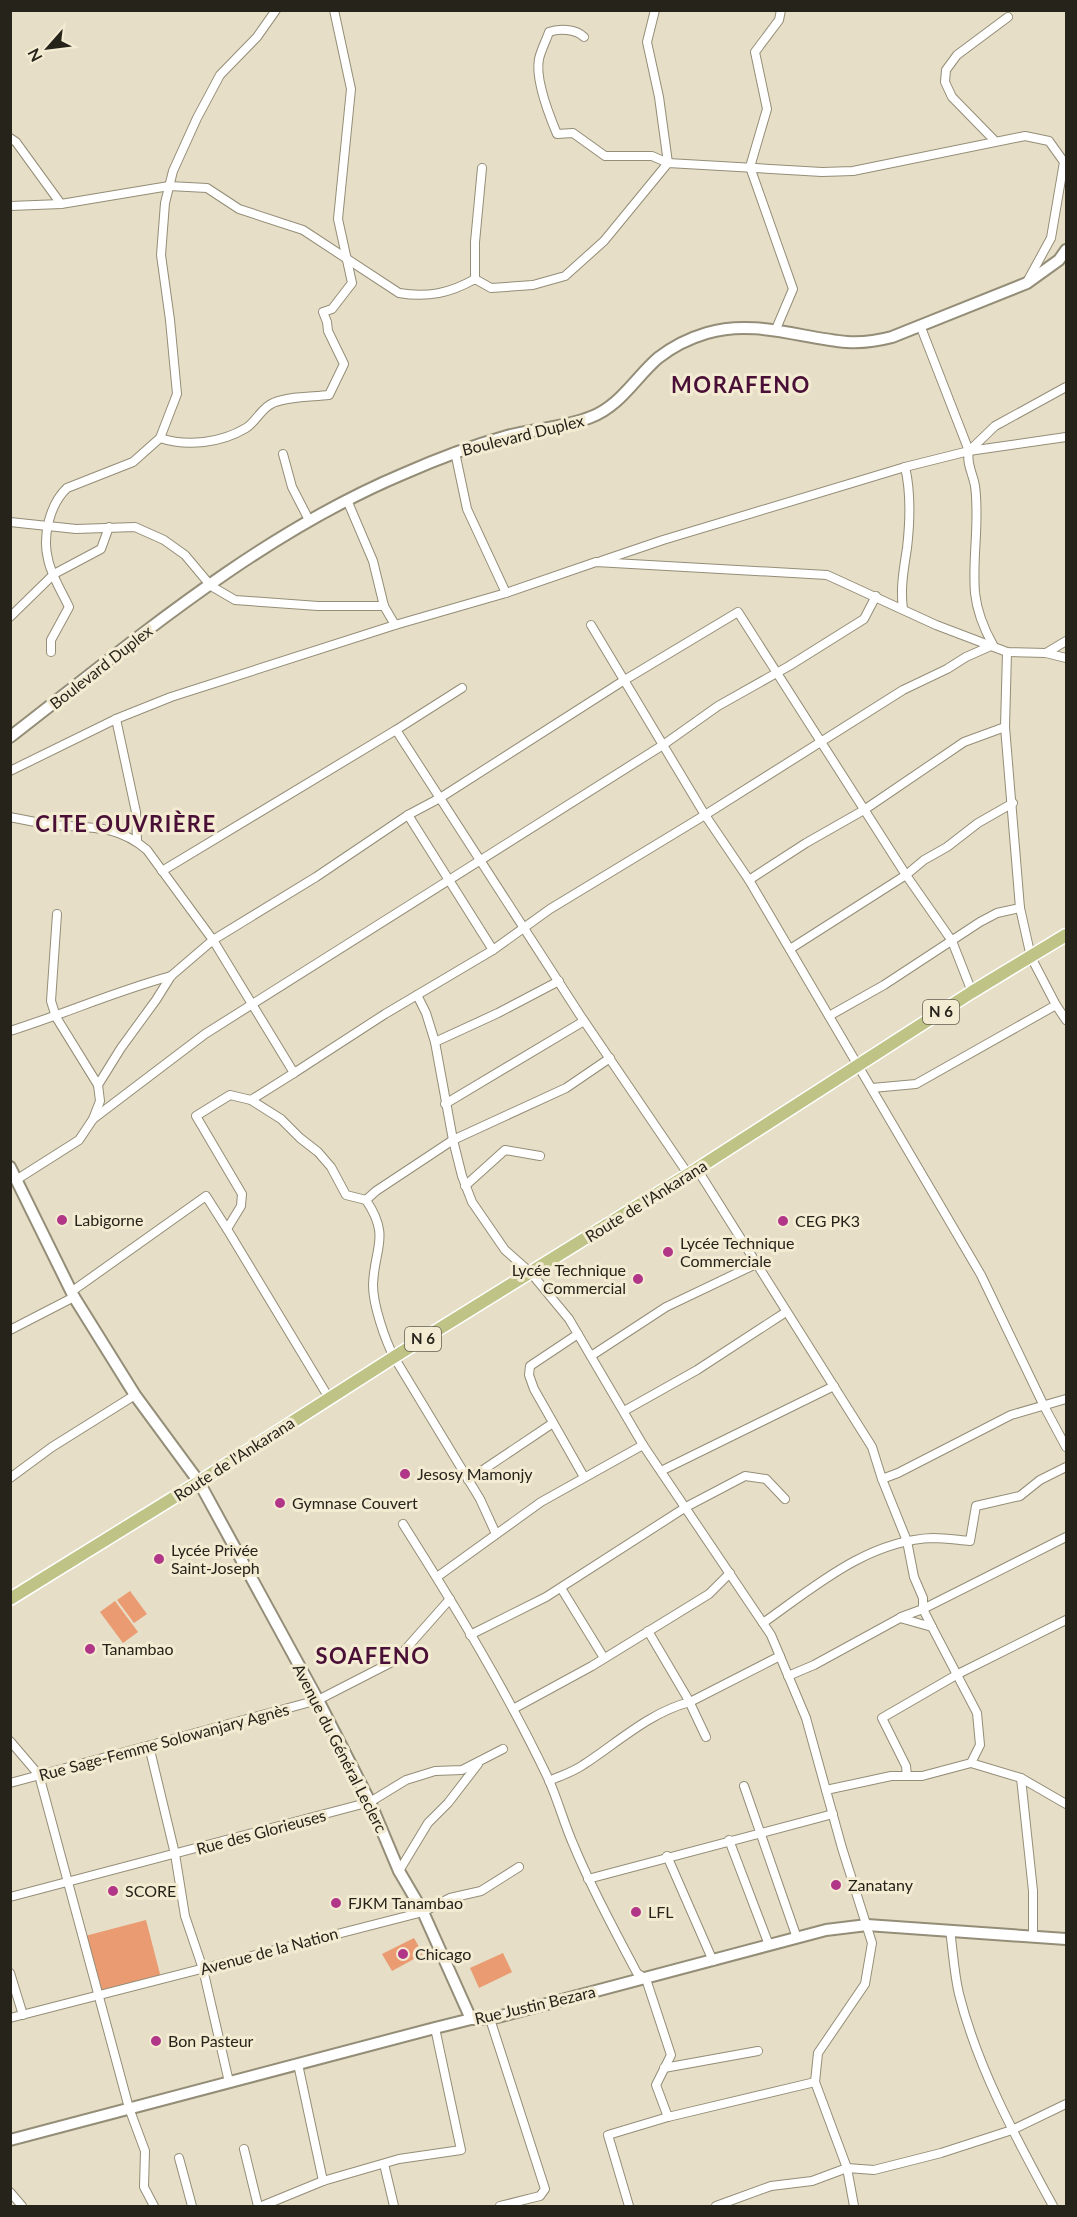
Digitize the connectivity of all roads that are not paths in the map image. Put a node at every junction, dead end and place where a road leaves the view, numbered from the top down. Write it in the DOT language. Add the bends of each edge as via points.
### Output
graph roads {
  1 [pos="276,10"];
  2 [pos="334,10"];
  3 [pos="655,10"];
  4 [pos="781,10"];
  5 [pos="1008,17"];
  6 [pos="584,37"];
  7 [pos="10,138"];
  8 [pos="995,141"];
  9 [pos="668,163"];
  10 [pos="750,167"];
  11 [pos="482,168"];
  12 [pos="169,186"];
  13 [pos="61,204"];
  14 [pos="10,206"];
  15 [pos="1066,250"];
  16 [pos="345,258"];
  17 [pos="475,279"];
  18 [pos="1026,283"];
  19 [pos="921,325"];
  20 [pos="776,329"];
  21 [pos="1066,387"];
  22 [pos="1066,437"];
  23 [pos="160,438"];
  24 [pos="969,450"];
  25 [pos="455,452"];
  26 [pos="284,454"];
  27 [pos="905,467"];
  28 [pos="347,500"];
  29 [pos="309,520"];
  30 [pos="10,522"];
  31 [pos="47,526"];
  32 [pos="109,527"];
  33 [pos="596,562"];
  34 [pos="54,574"];
  35 [pos="211,586"];
  36 [pos="506,593"];
  37 [pos="876,596"];
  38 [pos="384,606"];
  39 [pos="903,609"];
  40 [pos="10,616"];
  41 [pos="395,625"];
  42 [pos="591,625"];
  43 [pos="1066,640"];
  44 [pos="993,645"];
  45 [pos="51,652"];
  46 [pos="1007,652"];
  47 [pos="1046,653"];
  48 [pos="1066,658"];
  49 [pos="778,672"];
  50 [pos="623,681"];
  51 [pos="462,688"];
  52 [pos="116,719"];
  53 [pos="1005,727"];
  54 [pos="396,730"];
  55 [pos="10,737"];
  56 [pos="821,741"];
  57 [pos="663,745"];
  58 [pos="10,771"];
  59 [pos="440,798"];
  60 [pos="1013,803"];
  61 [pos="864,810"];
  62 [pos="705,814"];
  63 [pos="408,815"];
  64 [pos="10,818"];
  65 [pos="137,841"];
  66 [pos="481,859"];
  67 [pos="162,872"];
  68 [pos="906,875"];
  69 [pos="450,880"];
  70 [pos="749,880"];
  71 [pos="1020,908"];
  72 [pos="57,914"];
  73 [pos="524,927"];
  74 [pos="1066,935"];
  75 [pos="213,940"];
  76 [pos="952,941"];
  77 [pos="790,949"];
  78 [pos="493,950"];
  79 [pos="1032,957"];
  80 [pos="171,976"];
  81 [pos="559,981"];
  82 [pos="972,992"];
  83 [pos="417,995"];
  84 [pos="251,1004"];
  85 [pos="1056,1005"];
  86 [pos="829,1016"];
  87 [pos="56,1017"];
  88 [pos="1066,1020"];
  89 [pos="584,1021"];
  90 [pos="10,1031"];
  91 [pos="435,1042"];
  92 [pos="610,1058"];
  93 [pos="858,1064"];
  94 [pos="294,1073"];
  95 [pos="98,1085"];
  96 [pos="872,1088"];
  97 [pos="251,1100"];
  98 [pos="445,1104"];
  99 [pos="93,1119"];
  100 [pos="453,1140"];
  101 [pos="540,1156"];
  102 [pos="10,1167"];
  103 [pos="693,1172"];
  104 [pos="13,1177"];
  105 [pos="465,1186"];
  106 [pos="366,1200"];
  107 [pos="227,1229"];
  108 [pos="756,1264"];
  109 [pos="531,1273"];
  110 [pos="73,1295"];
  111 [pos="786,1312"];
  112 [pos="10,1330"];
  113 [pos="578,1334"];
  114 [pos="591,1356"];
  115 [pos="393,1357"];
  116 [pos="834,1386"];
  117 [pos="135,1395"];
  118 [pos="329,1398"];
  119 [pos="1066,1399"];
  120 [pos="1044,1406"];
  121 [pos="624,1411"];
  122 [pos="553,1423"];
  123 [pos="643,1445"];
  124 [pos="1066,1447"];
  125 [pos="1066,1467"];
  126 [pos="661,1471"];
  127 [pos="10,1478"];
  128 [pos="584,1478"];
  129 [pos="882,1479"];
  130 [pos="468,1480"];
  131 [pos="199,1482"];
  132 [pos="785,1499"];
  133 [pos="686,1507"];
  134 [pos="403,1524"];
  135 [pos="495,1534"];
  136 [pos="1066,1537"];
  137 [pos="907,1541"];
  138 [pos="730,1573"];
  139 [pos="437,1577"];
  140 [pos="561,1588"];
  141 [pos="10,1599"];
  142 [pos="450,1599"];
  143 [pos="923,1609"];
  144 [pos="900,1618"];
  145 [pos="1066,1620"];
  146 [pos="763,1623"];
  147 [pos="932,1627"];
  148 [pos="648,1631"];
  149 [pos="470,1635"];
  150 [pos="780,1656"];
  151 [pos="604,1658"];
  152 [pos="958,1674"];
  153 [pos="788,1676"];
  154 [pos="318,1700"];
  155 [pos="690,1702"];
  156 [pos="513,1709"];
  157 [pos="706,1737"];
  158 [pos="10,1741"];
  159 [pos="149,1746"];
  160 [pos="503,1749"];
  161 [pos="479,1763"];
  162 [pos="971,1763"];
  163 [pos="39,1775"];
  164 [pos="907,1776"];
  165 [pos="1021,1778"];
  166 [pos="549,1781"];
  167 [pos="10,1783"];
  168 [pos="744,1786"];
  169 [pos="826,1790"];
  170 [pos="370,1802"];
  171 [pos="1066,1804"];
  172 [pos="833,1814"];
  173 [pos="760,1832"];
  174 [pos="729,1840"];
  175 [pos="175,1854"];
  176 [pos="667,1856"];
  177 [pos="519,1867"];
  178 [pos="399,1871"];
  179 [pos="588,1879"];
  180 [pos="67,1882"];
  181 [pos="10,1897"];
  182 [pos="423,1912"];
  183 [pos="867,1925"];
  184 [pos="950,1930"];
  185 [pos="1033,1936"];
  186 [pos="797,1938"];
  187 [pos="1066,1939"];
  188 [pos="769,1946"];
  189 [pos="713,1961"];
  190 [pos="203,1969"];
  191 [pos="10,1974"];
  192 [pos="646,1979"];
  193 [pos="99,1996"];
  194 [pos="23,2015"];
  195 [pos="10,2018"];
  196 [pos="471,2019"];
  197 [pos="490,2019"];
  198 [pos="435,2028"];
  199 [pos="758,2051"];
  200 [pos="298,2064"];
  201 [pos="664,2068"];
  202 [pos="229,2082"];
  203 [pos="815,2082"];
  204 [pos="1066,2104"];
  205 [pos="129,2108"];
  206 [pos="668,2117"];
  207 [pos="1012,2130"];
  208 [pos="10,2140"];
  209 [pos="243,2149"];
  210 [pos="179,2158"];
  211 [pos="384,2164"];
  212 [pos="847,2168"];
  213 [pos="323,2181"];
  214 [pos="10,2192"];
  215 [pos="22,2206"];
  216 [pos="154,2206"];
  217 [pos="192,2206"];
  218 [pos="260,2206"];
  219 [pos="394,2206"];
  220 [pos="500,2206"];
  221 [pos="629,2206"];
  222 [pos="720,2206"];
  223 [pos="854,2206"];
  224 [pos="1053,2206"];
  1 -- 12 [label="street" via="220,75 196,118"];
  2 -- 16 [label="street" via="351,88 338,219"];
  3 -- 9 [label="street" via="647,42"];
  4 -- 10 [label="street" via="779,20 755,52 767,109"];
  5 -- 8 [label="street" via="957,55 946,70 945,82 952,97"];
  6 -- 9 [label="street" via="581,33 556,29 549,32 539,60 540,79 557,134 573,133 605,156 652,156"];
  7 -- 13 [label="street"];
  8 -- 10 [label="street" via="853,171"];
  8 -- 18 [label="street" via="1025,136 1049,141 1064,162 1052,238"];
  9 -- 10 [label="street"];
  9 -- 17 [label="street" via="604,241 565,276 533,285 490,288"];
  10 -- 20 [label="street" via="793,289"];
  11 -- 17 [label="street" via="474,242"];
  12 -- 13 [label="street"];
  12 -- 16 [label="street" via="207,188 239,209 303,230"];
  12 -- 23 [label="street" via="161,255 177,394"];
  13 -- 14 [label="street"];
  15 -- 18 [label="street, Boulevard Duplex" via="1059,260"];
  16 -- 17 [label="street" via="399,293 416,296 437,295"];
  16 -- 23 [label="street" via="352,283 332,309 322,312 344,364 328,395 271,403 247,428 224,437 175,443"];
  18 -- 19 [label="street, Boulevard Duplex"];
  19 -- 20 [label="street, Boulevard Duplex" via="873,342 847,342"];
  19 -- 24 [label="street"];
  20 -- 25 [label="street, Boulevard Duplex" via="708,332 658,358 617,402 592,417"];
  21 -- 24 [label="street" via="995,426"];
  22 -- 24 [label="street"];
  23 -- 31 [label="street" via="133,462 67,488"];
  24 -- 27 [label="street"];
  24 -- 44 [label="street" via="977,520 975,593 982,624"];
  25 -- 28 [label="street, Boulevard Duplex"];
  25 -- 36 [label="street" via="467,509"];
  26 -- 29 [label="street" via="292,487"];
  27 -- 33 [label="street"];
  27 -- 39 [label="street" via="909,522"];
  28 -- 29 [label="street, Boulevard Duplex"];
  28 -- 38 [label="street" via="373,561"];
  29 -- 35 [label="street, Boulevard Duplex"];
  30 -- 31 [label="street"];
  31 -- 32 [label="street"];
  31 -- 34 [label="street" via="47,559"];
  32 -- 34 [label="street" via="101,549"];
  32 -- 35 [label="street" via="135,527 164,540 185,555"];
  33 -- 36 [label="street"];
  33 -- 37 [label="street" via="828,575"];
  34 -- 40 [label="street"];
  34 -- 45 [label="street" via="69,607 51,640"];
  35 -- 38 [label="street" via="235,600 252,603"];
  35 -- 55 [label="street, Boulevard Duplex"];
  36 -- 41 [label="street"];
  37 -- 39 [label="street"];
  37 -- 49 [label="street" via="864,619"];
  38 -- 41 [label="street"];
  39 -- 44 [label="street"];
  41 -- 52 [label="street" via="171,697"];
  42 -- 50 [label="street"];
  43 -- 47 [label="street"];
  44 -- 46 [label="street"];
  44 -- 56 [label="street" via="903,690"];
  46 -- 47 [label="street"];
  46 -- 53 [label="street"];
  47 -- 48 [label="street"];
  49 -- 50 [label="street" via="738,612"];
  49 -- 56 [label="street"];
  49 -- 57 [label="street" via="718,706"];
  50 -- 57 [label="street"];
  50 -- 59 [label="street"];
  51 -- 54 [label="street"];
  52 -- 58 [label="street"];
  52 -- 65 [label="street" via="136,812"];
  53 -- 60 [label="street"];
  53 -- 61 [label="street" via="964,742"];
  54 -- 59 [label="street"];
  54 -- 67 [label="street"];
  56 -- 61 [label="street"];
  56 -- 62 [label="street"];
  57 -- 62 [label="street"];
  57 -- 66 [label="street"];
  59 -- 63 [label="street"];
  59 -- 66 [label="street"];
  60 -- 68 [label="street"];
  60 -- 71 [label="street"];
  61 -- 68 [label="street"];
  61 -- 70 [label="street"];
  62 -- 70 [label="street"];
  62 -- 73 [label="street"];
  63 -- 69 [label="street"];
  63 -- 75 [label="street"];
  64 -- 65 [label="street" via="109,828"];
  65 -- 67 [label="street"];
  66 -- 69 [label="street"];
  66 -- 73 [label="street"];
  67 -- 75 [label="street"];
  68 -- 76 [label="street"];
  68 -- 77 [label="street"];
  69 -- 78 [label="street"];
  69 -- 84 [label="street"];
  70 -- 77 [label="street"];
  71 -- 76 [label="street" via="997,913"];
  71 -- 79 [label="street"];
  72 -- 87 [label="street" via="51,994"];
  73 -- 78 [label="street"];
  73 -- 81 [label="street"];
  74 -- 79 [label="main road, Route de l'Ankarana / N 6"];
  75 -- 80 [label="street"];
  75 -- 84 [label="street"];
  76 -- 82 [label="street"];
  76 -- 86 [label="street"];
  77 -- 86 [label="street"];
  78 -- 83 [label="street"];
  79 -- 82 [label="main road, Route de l'Ankarana / N 6"];
  79 -- 85 [label="street"];
  80 -- 87 [label="street"];
  80 -- 95 [label="street"];
  81 -- 89 [label="street"];
  81 -- 91 [label="street"];
  82 -- 93 [label="main road, Route de l'Ankarana / N 6"];
  83 -- 91 [label="street"];
  83 -- 94 [label="street"];
  84 -- 94 [label="street"];
  84 -- 99 [label="street"];
  85 -- 88 [label="street"];
  85 -- 96 [label="street" via="916,1084"];
  86 -- 93 [label="street"];
  87 -- 90 [label="street"];
  87 -- 95 [label="street"];
  89 -- 92 [label="street"];
  89 -- 98 [label="street"];
  91 -- 98 [label="street"];
  92 -- 100 [label="street" via="566,1088"];
  92 -- 103 [label="street"];
  93 -- 96 [label="street"];
  93 -- 103 [label="main road, Route de l'Ankarana / N 6"];
  94 -- 97 [label="street"];
  95 -- 99 [label="street" via="100,1101"];
  96 -- 120 [label="street" via="981,1275"];
  97 -- 106 [label="street" via="318,1152 346,1195"];
  97 -- 107 [label="street" via="230,1095 196,1116 242,1194 241,1206"];
  98 -- 100 [label="street"];
  99 -- 104 [label="street" via="79,1140"];
  100 -- 105 [label="street"];
  100 -- 106 [label="street"];
  101 -- 105 [label="street" via="505,1150"];
  102 -- 104 [label="street, Avenue du Général Leclerc"];
  103 -- 108 [label="street"];
  103 -- 109 [label="main road, Route de l'Ankarana / N 6"];
  104 -- 110 [label="street, Avenue du Général Leclerc"];
  105 -- 109 [label="street" via="471,1202 505,1250"];
  106 -- 115 [label="street" via="379,1225 381,1241 373,1287 384,1338"];
  107 -- 110 [label="street" via="206,1196"];
  107 -- 118 [label="street"];
  108 -- 111 [label="street"];
  108 -- 114 [label="street" via="666,1307"];
  109 -- 113 [label="street"];
  109 -- 115 [label="main road, Route de l'Ankarana / N 6"];
  110 -- 112 [label="street"];
  110 -- 117 [label="street, Avenue du Général Leclerc"];
  111 -- 116 [label="street"];
  111 -- 121 [label="street" via="697,1370"];
  113 -- 114 [label="street"];
  113 -- 122 [label="street" via="530,1366 534,1389"];
  114 -- 121 [label="street"];
  115 -- 118 [label="main road, Route de l'Ankarana / N 6"];
  115 -- 130 [label="street"];
  116 -- 126 [label="street"];
  116 -- 129 [label="street" via="872,1446"];
  117 -- 127 [label="street"];
  117 -- 131 [label="street, Avenue du Général Leclerc"];
  118 -- 131 [label="main road, Route de l'Ankarana / N 6"];
  119 -- 120 [label="street"];
  120 -- 124 [label="street"];
  120 -- 129 [label="street" via="1011,1415"];
  121 -- 123 [label="street"];
  122 -- 128 [label="street"];
  122 -- 130 [label="street"];
  123 -- 126 [label="street"];
  123 -- 128 [label="street"];
  125 -- 137 [label="street" via="1020,1496 976,1506 970,1541"];
  126 -- 133 [label="street"];
  128 -- 135 [label="street"];
  129 -- 137 [label="street"];
  130 -- 135 [label="street"];
  131 -- 141 [label="main road, Route de l'Ankarana / N 6"];
  131 -- 154 [label="street, Avenue du Général Leclerc"];
  132 -- 133 [label="street" via="766,1479 745,1476"];
  133 -- 138 [label="street"];
  133 -- 140 [label="street"];
  134 -- 139 [label="street"];
  135 -- 139 [label="street"];
  136 -- 143 [label="street"];
  137 -- 143 [label="street"];
  137 -- 146 [label="street" via="872,1552 840,1569"];
  138 -- 146 [label="street"];
  138 -- 148 [label="street" via="709,1594"];
  139 -- 142 [label="street"];
  140 -- 149 [label="street"];
  140 -- 151 [label="street"];
  142 -- 149 [label="street"];
  142 -- 154 [label="street, Rue Sage-Femme Solowanjary Agnès" via="396,1660"];
  143 -- 144 [label="street"];
  143 -- 147 [label="street"];
  144 -- 147 [label="street"];
  144 -- 153 [label="street"];
  145 -- 152 [label="street"];
  146 -- 150 [label="street"];
  147 -- 152 [label="street"];
  148 -- 151 [label="street"];
  148 -- 155 [label="street"];
  149 -- 156 [label="street"];
  150 -- 153 [label="street"];
  150 -- 155 [label="street"];
  151 -- 156 [label="street"];
  152 -- 162 [label="street" via="977,1713 980,1745"];
  152 -- 164 [label="street" via="882,1718 906,1766"];
  153 -- 169 [label="street" via="806,1718"];
  154 -- 159 [label="street, Rue Sage-Femme Solowanjary Agnès"];
  154 -- 170 [label="street, Avenue du Général Leclerc"];
  155 -- 157 [label="street"];
  155 -- 166 [label="street" via="674,1706 582,1766"];
  156 -- 166 [label="street"];
  158 -- 163 [label="street"];
  159 -- 163 [label="street, Rue Sage-Femme Solowanjary Agnès"];
  159 -- 175 [label="street"];
  160 -- 161 [label="street, Rue des Glorieuses"];
  161 -- 170 [label="street, Rue des Glorieuses" via="406,1780"];
  161 -- 178 [label="street" via="428,1823"];
  162 -- 164 [label="street"];
  162 -- 165 [label="street"];
  163 -- 167 [label="street, Rue Sage-Femme Solowanjary Agnès"];
  163 -- 180 [label="street"];
  164 -- 169 [label="street"];
  165 -- 171 [label="street"];
  165 -- 185 [label="street" via="1033,1891"];
  166 -- 179 [label="street"];
  168 -- 173 [label="street"];
  169 -- 172 [label="street"];
  170 -- 175 [label="street, Rue des Glorieuses"];
  170 -- 178 [label="street, Avenue du Général Leclerc"];
  172 -- 173 [label="street"];
  172 -- 183 [label="street"];
  173 -- 174 [label="street"];
  173 -- 186 [label="street"];
  174 -- 176 [label="street"];
  174 -- 188 [label="street"];
  175 -- 180 [label="street, Rue des Glorieuses"];
  175 -- 190 [label="street" via="185,1916"];
  176 -- 179 [label="street"];
  176 -- 189 [label="street"];
  177 -- 182 [label="street, Avenue de la Nation" via="481,1891 450,1898"];
  178 -- 182 [label="street, Avenue du Général Leclerc"];
  179 -- 192 [label="street" via="636,1973"];
  180 -- 181 [label="street, Rue des Glorieuses"];
  180 -- 193 [label="street"];
  182 -- 190 [label="street, Avenue de la Nation"];
  182 -- 196 [label="street, Avenue du Général Leclerc"];
  183 -- 184 [label="street, Rue Justin Bezara"];
  183 -- 186 [label="street, Rue Justin Bezara"];
  183 -- 203 [label="street" via="873,1943 865,1984 819,2053"];
  184 -- 185 [label="street, Rue Justin Bezara"];
  184 -- 207 [label="street" via="959,1993 981,2061"];
  185 -- 187 [label="street, Rue Justin Bezara"];
  186 -- 188 [label="street, Rue Justin Bezara"];
  188 -- 189 [label="street, Rue Justin Bezara"];
  189 -- 192 [label="street, Rue Justin Bezara"];
  190 -- 193 [label="street, Avenue de la Nation"];
  190 -- 202 [label="street"];
  191 -- 194 [label="street"];
  192 -- 197 [label="street, Rue Justin Bezara"];
  192 -- 201 [label="street" via="671,2055"];
  193 -- 194 [label="street, Avenue de la Nation"];
  193 -- 205 [label="street"];
  194 -- 195 [label="street, Avenue de la Nation"];
  196 -- 197 [label="street, Rue Justin Bezara"];
  196 -- 198 [label="street, Rue Justin Bezara"];
  197 -- 220 [label="street" via="545,2188 540,2196"];
  198 -- 200 [label="street, Rue Justin Bezara"];
  198 -- 211 [label="street" via="461,2151"];
  199 -- 201 [label="street"];
  200 -- 202 [label="street, Rue Justin Bezara"];
  200 -- 213 [label="street"];
  201 -- 206 [label="street" via="656,2085"];
  202 -- 205 [label="street, Rue Justin Bezara"];
  203 -- 206 [label="street"];
  203 -- 212 [label="street"];
  204 -- 207 [label="street"];
  205 -- 208 [label="street, Rue Justin Bezara"];
  205 -- 216 [label="street" via="145,2151 144,2187"];
  206 -- 221 [label="street" via="608,2135"];
  207 -- 212 [label="street" via="874,2170"];
  207 -- 224 [label="street"];
  209 -- 218 [label="street"];
  210 -- 217 [label="street"];
  211 -- 213 [label="street"];
  211 -- 219 [label="street"];
  212 -- 222 [label="street" via="812,2181 771,2186"];
  212 -- 223 [label="street"];
  213 -- 218 [label="street"];
  214 -- 215 [label="street"];
}
